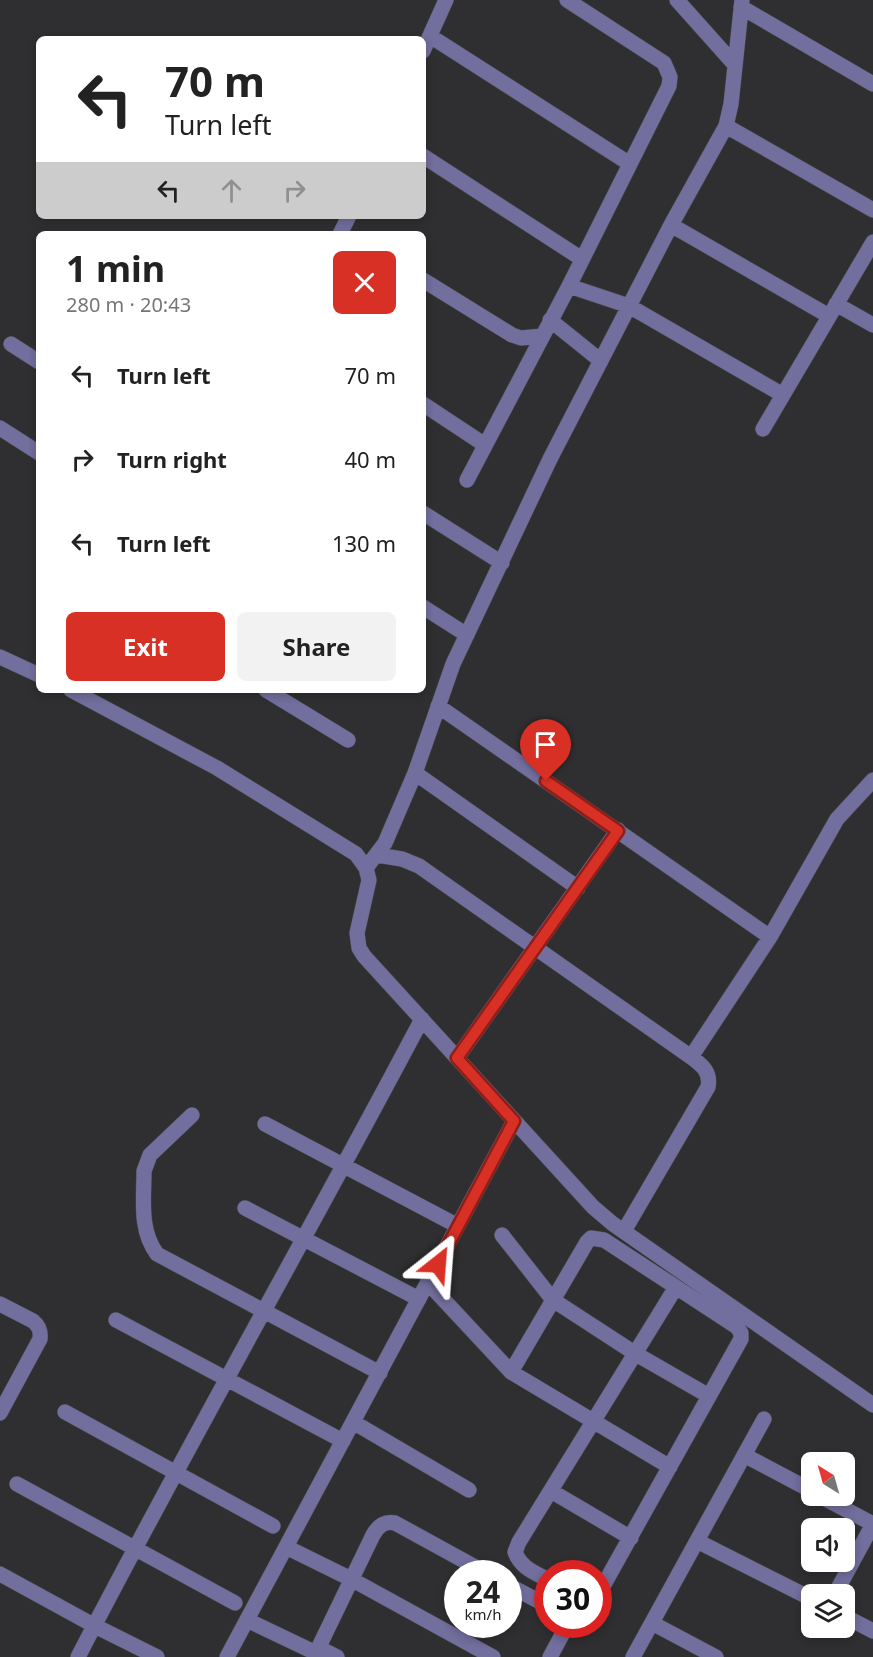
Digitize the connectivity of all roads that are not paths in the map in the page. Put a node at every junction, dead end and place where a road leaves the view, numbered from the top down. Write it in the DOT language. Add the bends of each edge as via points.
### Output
graph roads {
  1 [pos="446,0"];
  2 [pos="567,0"];
  3 [pos="677,0"];
  4 [pos="742,4"];
  5 [pos="430,36"];
  6 [pos="426,45"];
  7 [pos="735,65"];
  8 [pos="873,84"];
  9 [pos="726,126"];
  10 [pos="426,158"];
  11 [pos="630,164"];
  12 [pos="873,210"];
  13 [pos="671,225"];
  14 [pos="873,242"];
  15 [pos="582,259"];
  16 [pos="426,282"];
  17 [pos="569,286"];
  18 [pos="629,306"];
  19 [pos="833,310"];
  20 [pos="550,320"];
  21 [pos="873,325"];
  22 [pos="543,336"];
  23 [pos="11,344"];
  24 [pos="36,360"];
  25 [pos="601,361"];
  26 [pos="783,395"];
  27 [pos="426,406"];
  28 [pos="0,428"];
  29 [pos="763,429"];
  30 [pos="485,445"];
  31 [pos="36,451"];
  32 [pos="466,480"];
  33 [pos="426,515"];
  34 [pos="502,563"];
  35 [pos="426,609"];
  36 [pos="467,635"];
  37 [pos="0,657"];
  38 [pos="36,674"];
  39 [pos="78,693"];
  40 [pos="271,693"];
  41 [pos="438,706"];
  42 [pos="348,740"];
  43 [pos="415,773"];
  44 [pos="873,780"];
  45 [pos="618,831"];
  46 [pos="377,855"];
  47 [pos="366,868"];
  48 [pos="578,888"];
  49 [pos="770,937"];
  50 [pos="535,947"];
  51 [pos="422,1019"];
  52 [pos="691,1057"];
  53 [pos="457,1058"];
  54 [pos="192,1115"];
  55 [pos="514,1121"];
  56 [pos="266,1124"];
  57 [pos="345,1166"];
  58 [pos="245,1208"];
  59 [pos="458,1226"];
  60 [pos="624,1231"];
  61 [pos="502,1235"];
  62 [pos="304,1239"];
  63 [pos="428,1283"];
  64 [pos="676,1287"];
  65 [pos="419,1299"];
  66 [pos="553,1300"];
  67 [pos="0,1304"];
  68 [pos="264,1311"];
  69 [pos="116,1320"];
  70 [pos="636,1354"];
  71 [pos="511,1372"];
  72 [pos="380,1373"];
  73 [pos="225,1380"];
  74 [pos="709,1396"];
  75 [pos="873,1406"];
  76 [pos="65,1412"];
  77 [pos="0,1413"];
  78 [pos="764,1419"];
  79 [pos="353,1422"];
  80 [pos="595,1422"];
  81 [pos="343,1441"];
  82 [pos="744,1455"];
  83 [pos="670,1467"];
  84 [pos="176,1473"];
  85 [pos="17,1484"];
  86 [pos="801,1485"];
  87 [pos="470,1490"];
  88 [pos="551,1491"];
  89 [pos="839,1506"];
  90 [pos="273,1526"];
  91 [pos="631,1538"];
  92 [pos="698,1541"];
  93 [pos="286,1547"];
  94 [pos="135,1550"];
  95 [pos="462,1560"];
  96 [pos="612,1571"];
  97 [pos="534,1572"];
  98 [pos="0,1574"];
  99 [pos="351,1579"];
  100 [pos="840,1584"];
  101 [pos="801,1593"];
  102 [pos="235,1603"];
  103 [pos="247,1620"];
  104 [pos="855,1622"];
  105 [pos="652,1623"];
  106 [pos="95,1626"];
  107 [pos="873,1631"];
  108 [pos="560,1638"];
  109 [pos="316,1653"];
  110 [pos="78,1657"];
  111 [pos="157,1657"];
  112 [pos="227,1657"];
  113 [pos="337,1657"];
  114 [pos="493,1657"];
  115 [pos="550,1657"];
  116 [pos="633,1657"];
  117 [pos="716,1657"];
  1 -- 5 [label="street"];
  2 -- 11 [label="street" via="650,53 668,70 669,86"];
  3 -- 7 [label="street"];
  4 -- 7 [label="street"];
  4 -- 8 [label="street"];
  5 -- 6 [label="street"];
  5 -- 11 [label="street"];
  7 -- 9 [label="street"];
  9 -- 12 [label="street"];
  9 -- 13 [label="street"];
  10 -- 15 [label="street"];
  11 -- 15 [label="street"];
  13 -- 18 [label="street"];
  13 -- 19 [label="street"];
  14 -- 19 [label="street"];
  15 -- 17 [label="street"];
  16 -- 22 [label="street" via="512,335"];
  17 -- 18 [label="street"];
  17 -- 20 [label="street"];
  18 -- 25 [label="street"];
  18 -- 26 [label="street"];
  19 -- 21 [label="street"];
  19 -- 26 [label="street"];
  20 -- 22 [label="street"];
  20 -- 25 [label="street"];
  22 -- 30 [label="street"];
  23 -- 24 [label="street"];
  25 -- 34 [label="street"];
  26 -- 29 [label="street"];
  27 -- 30 [label="street"];
  28 -- 31 [label="street"];
  30 -- 32 [label="street"];
  33 -- 34 [label="street"];
  34 -- 36 [label="street"];
  35 -- 36 [label="street"];
  36 -- 41 [label="street"];
  37 -- 38 [label="street"];
  39 -- 47 [label="street" via="217,768 350,851"];
  40 -- 42 [label="street"];
  41 -- 43 [label="street"];
  41 -- 45 [label="street"];
  43 -- 46 [label="street"];
  43 -- 48 [label="street"];
  44 -- 49 [label="street" via="837,819"];
  45 -- 48 [label="street"];
  45 -- 49 [label="street"];
  46 -- 47 [label="street"];
  46 -- 50 [label="street" via="419,866"];
  47 -- 51 [label="street" via="369,880 357,933 359,948"];
  48 -- 50 [label="street"];
  49 -- 52 [label="street"];
  50 -- 52 [label="street"];
  50 -- 53 [label="street"];
  51 -- 53 [label="street"];
  51 -- 57 [label="street"];
  52 -- 60 [label="street" via="707,1073 708,1087"];
  53 -- 55 [label="street"];
  54 -- 68 [label="street" via="146,1163 147,1238 157,1254"];
  55 -- 59 [label="street"];
  55 -- 60 [label="street" via="593,1207"];
  56 -- 57 [label="street"];
  57 -- 59 [label="street"];
  57 -- 62 [label="street"];
  58 -- 62 [label="street"];
  59 -- 63 [label="street"];
  60 -- 75 [label="street"];
  61 -- 66 [label="street"];
  62 -- 65 [label="street"];
  62 -- 68 [label="street"];
  63 -- 65 [label="street"];
  63 -- 71 [label="street"];
  64 -- 66 [label="street" via="604,1240 591,1238"];
  64 -- 70 [label="street"];
  64 -- 74 [label="street" via="741,1333"];
  65 -- 72 [label="street"];
  66 -- 70 [label="street"];
  66 -- 71 [label="street"];
  67 -- 77 [label="street" via="33,1321 41,1335"];
  68 -- 72 [label="street"];
  68 -- 73 [label="street"];
  69 -- 73 [label="street"];
  70 -- 74 [label="street"];
  70 -- 80 [label="street"];
  71 -- 80 [label="street"];
  72 -- 79 [label="street"];
  73 -- 81 [label="street"];
  73 -- 84 [label="street"];
  74 -- 83 [label="street"];
  76 -- 84 [label="street"];
  78 -- 82 [label="street"];
  79 -- 81 [label="street"];
  79 -- 87 [label="street"];
  80 -- 83 [label="street"];
  80 -- 88 [label="street"];
  81 -- 93 [label="street"];
  82 -- 86 [label="street"];
  82 -- 92 [label="street"];
  83 -- 91 [label="street"];
  84 -- 90 [label="street"];
  84 -- 94 [label="street"];
  85 -- 94 [label="street"];
  88 -- 91 [label="street"];
  88 -- 97 [label="street" via="515,1552 524,1567"];
  89 -- 100 [label="street" via="873,1524"];
  91 -- 96 [label="street"];
  92 -- 101 [label="street"];
  92 -- 105 [label="street"];
  93 -- 99 [label="street"];
  93 -- 103 [label="street"];
  94 -- 102 [label="street"];
  94 -- 106 [label="street"];
  95 -- 99 [label="street" via="388,1522 377,1528"];
  98 -- 106 [label="street"];
  99 -- 109 [label="street"];
  99 -- 114 [label="street"];
  103 -- 109 [label="street"];
  103 -- 112 [label="street"];
  104 -- 107 [label="street"];
  105 -- 116 [label="street"];
  105 -- 117 [label="street"];
  106 -- 110 [label="street"];
  106 -- 111 [label="street"];
  108 -- 115 [label="street"];
  109 -- 113 [label="street"];
}
